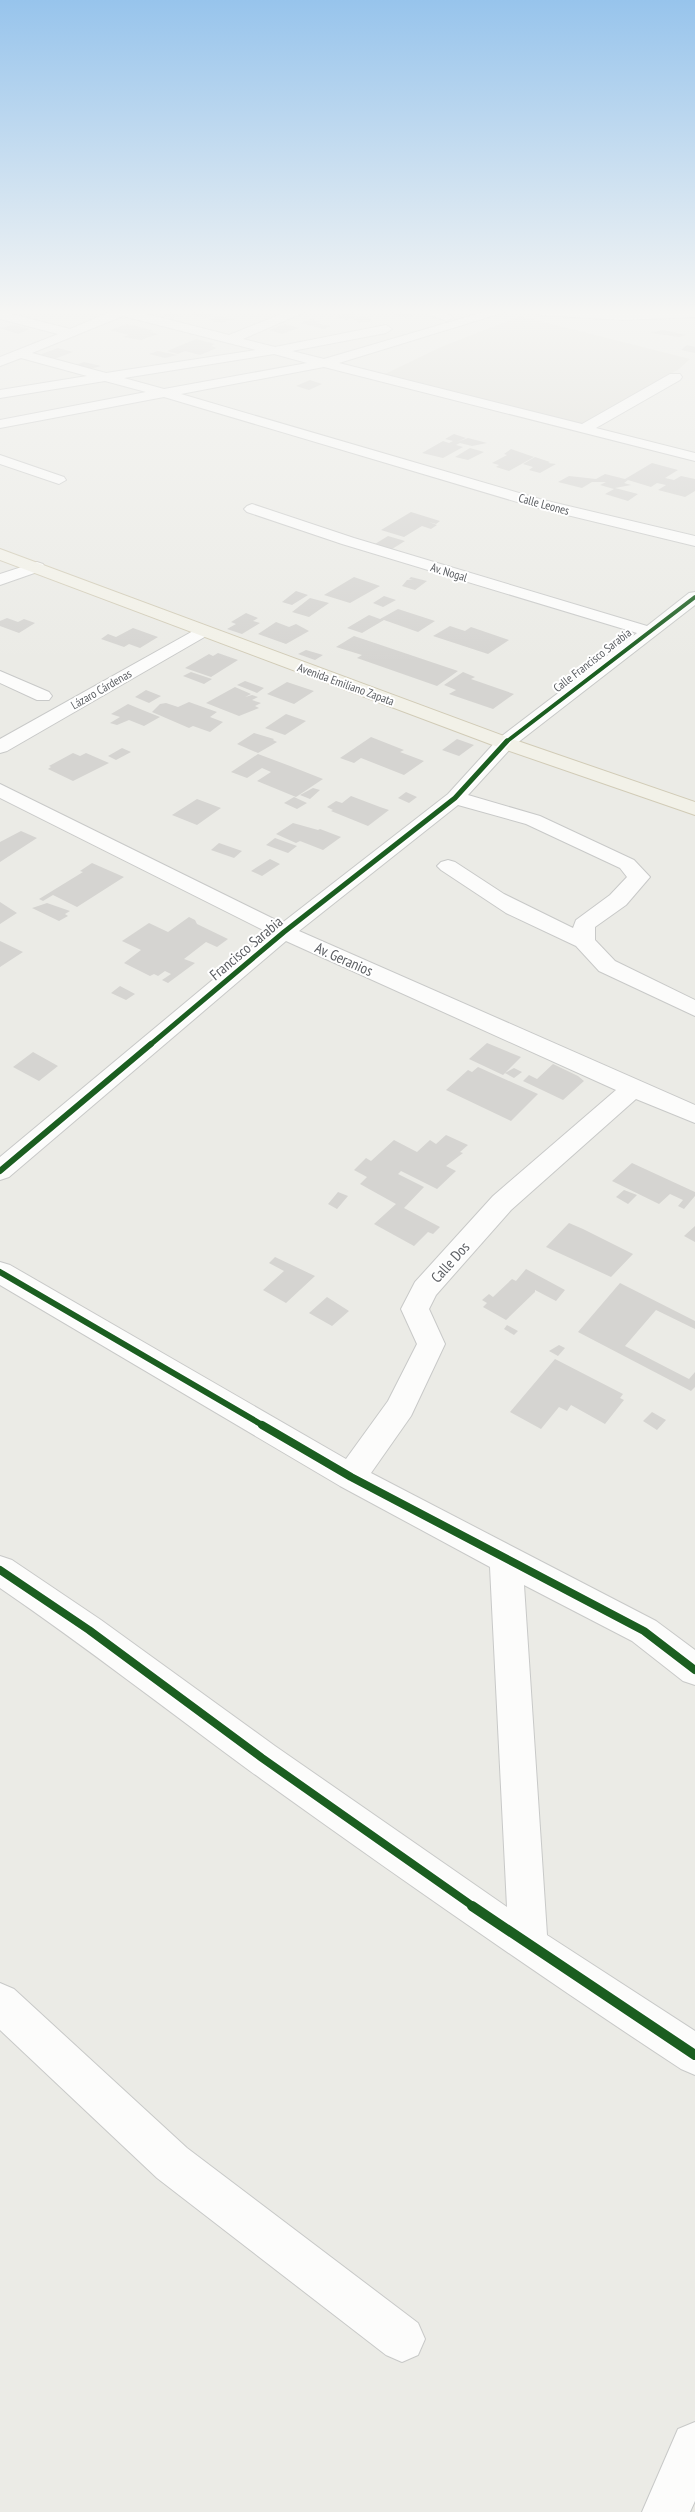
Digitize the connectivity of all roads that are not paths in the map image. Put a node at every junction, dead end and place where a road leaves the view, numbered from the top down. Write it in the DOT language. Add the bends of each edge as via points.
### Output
graph roads {
  1 [pos="283,428"];
  2 [pos="584,428"];
  3 [pos="695,457"];
  4 [pos="0,459"];
  5 [pos="59,480"];
  6 [pos="252,508"];
  7 [pos="695,541"];
  8 [pos="0,554"];
  9 [pos="37,568"];
  10 [pos="0,580"];
  11 [pos="695,597"];
  12 [pos="202,631"];
  13 [pos="647,631"];
  14 [pos="0,676"];
  15 [pos="43,696"];
  16 [pos="505,743"];
  17 [pos="0,747"];
  18 [pos="0,790"];
  19 [pos="455,798"];
  20 [pos="695,809"];
  21 [pos="448,866"];
  22 [pos="284,932"];
  23 [pos="584,941"];
  24 [pos="695,1009"];
  25 [pos="633,1088"];
  26 [pos="695,1115"];
  27 [pos="0,1171"];
  28 [pos="0,1272"];
  29 [pos="351,1477"];
  30 [pos="506,1560"];
  31 [pos="0,1570"];
  32 [pos="695,1670"];
  33 [pos="528,1945"];
  34 [pos="0,2003"];
  35 [pos="695,2054"];
  36 [pos="402,2339"];
  37 [pos="695,2446"];
  38 [pos="666,2512"];
  1 -- 7 [label="street, Calle Leones" via="539,504"];
  2 -- 3 [label="street"];
  4 -- 5 [label="street"];
  6 -- 13 [label="street, Av. Nogal" via="348,541"];
  8 -- 9 [label="main road, Avenida Emiliano Zapata"];
  9 -- 10 [label="street"];
  9 -- 12 [label="main road, Avenida Emiliano Zapata"];
  11 -- 13 [label="street, Calle Francisco Sarabia"];
  12 -- 16 [label="main road, Avenida Emiliano Zapata"];
  12 -- 17 [label="street, Lázaro Cárdenas"];
  13 -- 16 [label="street, Calle Francisco Sarabia"];
  14 -- 15 [label="street"];
  16 -- 19 [label="street, Francisco Sarabia"];
  16 -- 20 [label="main road, Avenida Emiliano Zapata"];
  18 -- 22 [label="street, Av. Geranios"];
  19 -- 22 [label="street, Francisco Sarabia"];
  19 -- 23 [label="street" via="533,820 627,864 639,877 618,900 584,925"];
  21 -- 23 [label="street" via="482,892 545,926"];
  22 -- 25 [label="street, Av. Geranios"];
  22 -- 27 [label="street, Francisco Sarabia"];
  23 -- 24 [label="street" via="607,966"];
  25 -- 26 [label="street, Av. Geranios"];
  25 -- 29 [label="street, Calle Dos" via="502,1203 425,1290 415,1309 431,1344 400,1408"];
  28 -- 29 [label="street"];
  29 -- 30 [label="street"];
  30 -- 32 [label="street" via="644,1631"];
  30 -- 33 [label="street"];
  31 -- 33 [label="street" via="89,1630 262,1758"];
  33 -- 35 [label="street"];
  34 -- 36 [label="street" via="172,2163"];
  37 -- 38 [label="street"];
}
